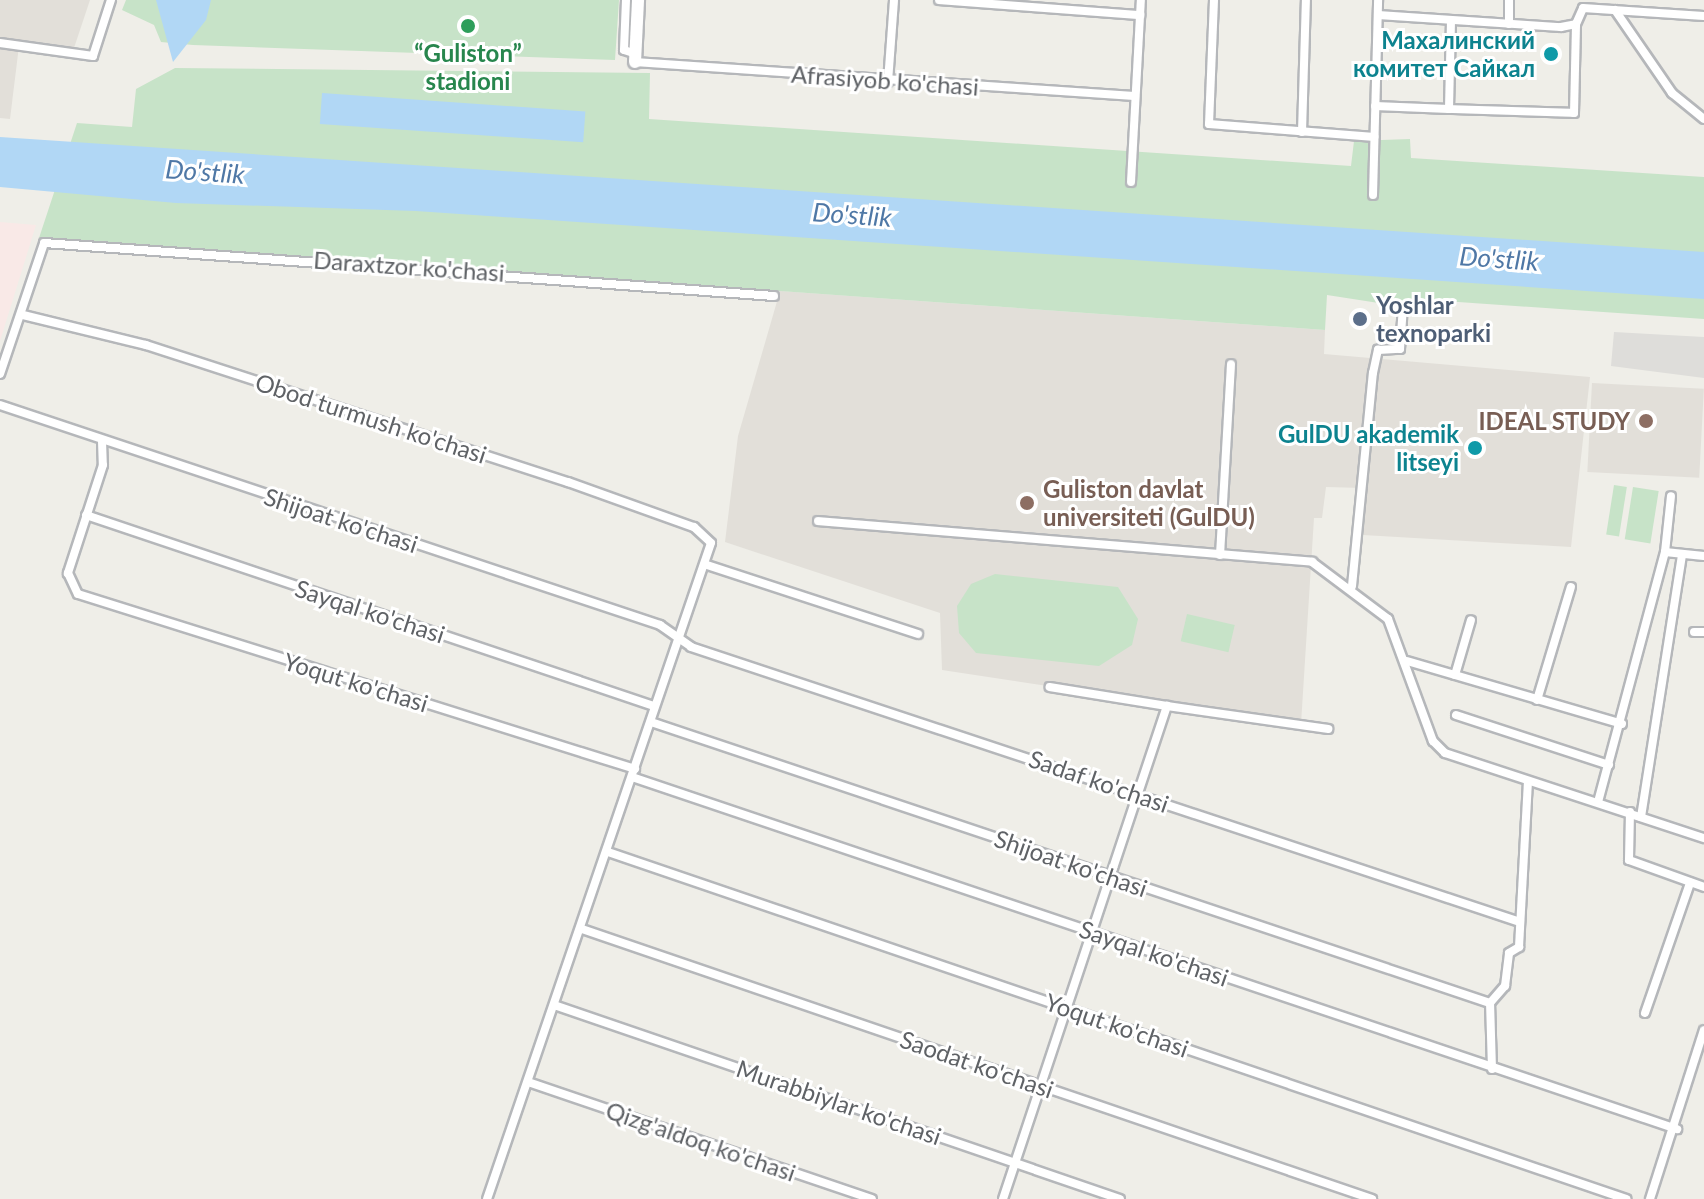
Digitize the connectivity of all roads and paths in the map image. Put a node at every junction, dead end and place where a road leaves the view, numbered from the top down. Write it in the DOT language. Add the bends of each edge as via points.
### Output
graph roads {
  1 [pos="111,0"];
  2 [pos="626,0"];
  3 [pos="638,0"];
  4 [pos="894,0"];
  5 [pos="939,0"];
  6 [pos="1141,0"];
  7 [pos="1214,0"];
  8 [pos="1306,0"];
  9 [pos="1378,0"];
  10 [pos="1509,0"];
  11 [pos="1583,4"];
  12 [pos="1613,7"];
  13 [pos="1140,15"];
  14 [pos="1378,15"];
  15 [pos="1704,16"];
  16 [pos="1451,21"];
  17 [pos="1509,24"];
  18 [pos="1576,24"];
  19 [pos="0,43"];
  20 [pos="635,58"];
  21 [pos="888,82"];
  22 [pos="1134,96"];
  23 [pos="1375,106"];
  24 [pos="1449,109"];
  25 [pos="1704,119"];
  26 [pos="1302,132"];
  27 [pos="1374,137"];
  28 [pos="1131,182"];
  29 [pos="1373,195"];
  30 [pos="774,296"];
  31 [pos="23,315"];
  32 [pos="1402,317"];
  33 [pos="1231,364"];
  34 [pos="0,374"];
  35 [pos="0,405"];
  36 [pos="102,441"];
  37 [pos="1671,496"];
  38 [pos="86,515"];
  39 [pos="818,521"];
  40 [pos="1665,552"];
  41 [pos="1682,554"];
  42 [pos="1220,555"];
  43 [pos="1704,556"];
  44 [pos="707,565"];
  45 [pos="1352,586"];
  46 [pos="1571,587"];
  47 [pos="1471,620"];
  48 [pos="918,634"];
  49 [pos="677,642"];
  50 [pos="1407,661"];
  51 [pos="1455,675"];
  52 [pos="1050,687"];
  53 [pos="1537,700"];
  54 [pos="654,706"];
  55 [pos="1167,706"];
  56 [pos="1456,715"];
  57 [pos="651,722"];
  58 [pos="1622,724"];
  59 [pos="1328,729"];
  60 [pos="1609,765"];
  61 [pos="633,773"];
  62 [pos="1528,781"];
  63 [pos="1139,795"];
  64 [pos="1598,802"];
  65 [pos="1630,812"];
  66 [pos="1641,817"];
  67 [pos="1704,838"];
  68 [pos="608,852"];
  69 [pos="1113,877"];
  70 [pos="1690,883"];
  71 [pos="1704,887"];
  72 [pos="1520,922"];
  73 [pos="582,929"];
  74 [pos="1095,933"];
  75 [pos="1490,1003"];
  76 [pos="557,1006"];
  77 [pos="1066,1008"];
  78 [pos="1645,1013"];
  79 [pos="1704,1030"];
  80 [pos="1492,1069"];
  81 [pos="531,1083"];
  82 [pos="1038,1085"];
  83 [pos="1677,1129"];
  84 [pos="1014,1163"];
  85 [pos="487,1199"];
  86 [pos="872,1199"];
  87 [pos="1003,1199"];
  88 [pos="1120,1199"];
  89 [pos="1372,1199"];
  90 [pos="1626,1199"];
  91 [pos="1650,1199"];
  1 -- 19 [label="street" via="93,56"];
  2 -- 20 [label="street" via="624,50"];
  3 -- 20 [label="street"];
  4 -- 21 [label="street"];
  5 -- 13 [label="street"];
  6 -- 13 [label="street"];
  7 -- 26 [label="street" via="1209,124"];
  8 -- 26 [label="street"];
  9 -- 14 [label="street"];
  10 -- 17 [label="street"];
  11 -- 12 [label="street"];
  11 -- 18 [label="street"];
  12 -- 15 [label="street"];
  12 -- 25 [label="street" via="1672,93"];
  13 -- 22 [label="street"];
  14 -- 16 [label="street"];
  14 -- 23 [label="street"];
  16 -- 17 [label="street"];
  16 -- 24 [label="street"];
  17 -- 18 [label="street"];
  18 -- 24 [label="street" via="1574,113"];
  20 -- 21 [label="street, Afrasiyob ko'chasi"];
  21 -- 22 [label="street, Afrasiyob ko'chasi"];
  22 -- 28 [label="street"];
  23 -- 24 [label="street"];
  23 -- 27 [label="street"];
  26 -- 27 [label="street"];
  27 -- 29 [label="street"];
  30 -- 31 [label="street, Daraxtzor ko'chasi" via="44,243"];
  31 -- 34 [label="street"];
  31 -- 44 [label="street, Obod turmush ko'chasi" via="146,345 694,527 711,543"];
  32 -- 45 [label="street" via="1400,349 1378,350 1373,373"];
  33 -- 42 [label="street"];
  35 -- 36 [label="street, Shijoat ko'chasi"];
  36 -- 38 [label="street" via="103,465"];
  36 -- 49 [label="street, Shijoat ko'chasi" via="660,625"];
  37 -- 40 [label="street"];
  38 -- 54 [label="street, Sayqal ko'chasi"];
  38 -- 61 [label="street, Yoqut ko'chasi" via="68,573 78,594"];
  39 -- 42 [label="street"];
  40 -- 41 [label="street"];
  40 -- 58 [label="street"];
  41 -- 43 [label="street"];
  41 -- 66 [label="street"];
  42 -- 45 [label="street" via="1312,562"];
  44 -- 48 [label="street"];
  44 -- 49 [label="street"];
  45 -- 50 [label="street" via="1388,619"];
  46 -- 53 [label="street"];
  47 -- 51 [label="street"];
  49 -- 54 [label="street"];
  49 -- 63 [label="street, Sadaf ko'chasi"];
  50 -- 51 [label="street"];
  50 -- 62 [label="street" via="1433,741 1445,753"];
  51 -- 53 [label="street"];
  52 -- 55 [label="street"];
  53 -- 58 [label="street"];
  54 -- 57 [label="street"];
  55 -- 59 [label="street"];
  55 -- 63 [label="street"];
  56 -- 60 [label="street"];
  57 -- 61 [label="street"];
  57 -- 69 [label="street, Shijoat ko'chasi"];
  58 -- 60 [label="street"];
  60 -- 64 [label="street"];
  61 -- 68 [label="street"];
  61 -- 74 [label="street, Sayqal ko'chasi"];
  62 -- 64 [label="street"];
  62 -- 72 [label="street"];
  63 -- 69 [label="street"];
  63 -- 72 [label="street, Sadaf ko'chasi"];
  64 -- 65 [label="street"];
  65 -- 66 [label="street"];
  65 -- 70 [label="street" via="1629,860"];
  66 -- 67 [label="street"];
  68 -- 73 [label="street"];
  68 -- 77 [label="street, Yoqut ko'chasi"];
  69 -- 74 [label="street"];
  69 -- 75 [label="street, Shijoat ko'chasi"];
  70 -- 71 [label="street"];
  70 -- 78 [label="street"];
  72 -- 75 [label="street" via="1505,986"];
  73 -- 76 [label="street"];
  73 -- 82 [label="street, Saodat ko'chasi"];
  74 -- 77 [label="street"];
  74 -- 80 [label="street, Sayqal ko'chasi"];
  75 -- 80 [label="street"];
  76 -- 81 [label="street"];
  76 -- 84 [label="street, Murabbiylar ko'chasi"];
  77 -- 82 [label="street"];
  77 -- 90 [label="street, Yoqut ko'chasi"];
  79 -- 83 [label="street"];
  80 -- 83 [label="street, Sayqal ko'chasi"];
  81 -- 85 [label="street"];
  81 -- 86 [label="street, Qizg'aldoq ko'chasi"];
  82 -- 84 [label="street"];
  82 -- 89 [label="street, Saodat ko'chasi"];
  83 -- 91 [label="street"];
  84 -- 87 [label="street"];
  84 -- 88 [label="street, Murabbiylar ko'chasi"];
}
